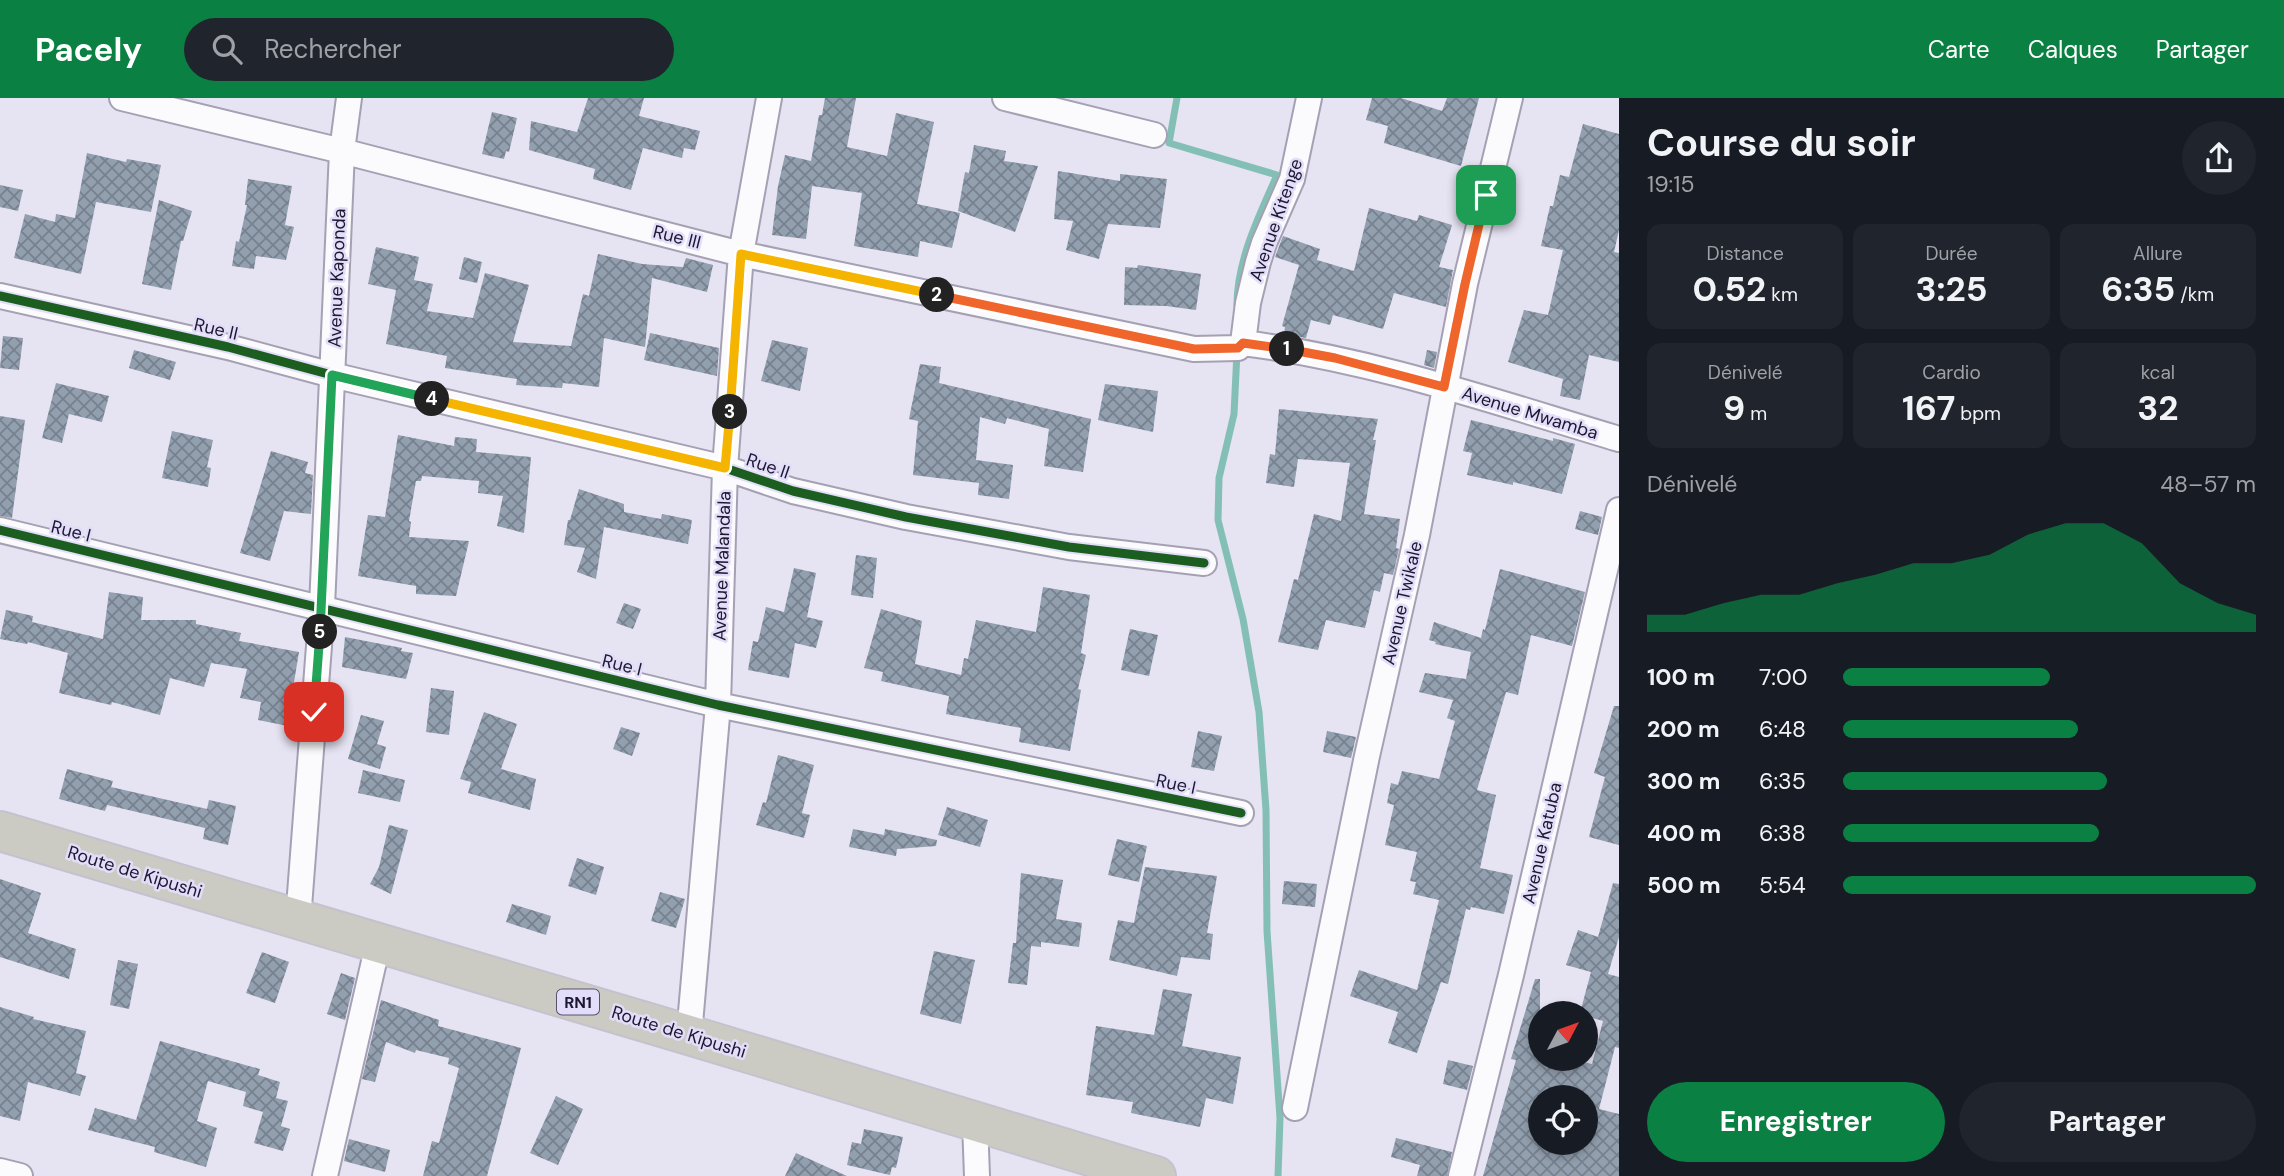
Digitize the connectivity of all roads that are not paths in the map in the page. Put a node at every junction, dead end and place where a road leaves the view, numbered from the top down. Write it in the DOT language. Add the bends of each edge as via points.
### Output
graph roads {
  1 [pos="122,98"];
  2 [pos="349,98"];
  3 [pos="769,98"];
  4 [pos="1004,98"];
  5 [pos="1309,98"];
  6 [pos="1510,98"];
  7 [pos="1154,135"];
  8 [pos="342,151"];
  9 [pos="741,254"];
  10 [pos="0,296"];
  11 [pos="1240,345"];
  12 [pos="332,375"];
  13 [pos="1444,387"];
  14 [pos="1619,439"];
  15 [pos="725,468"];
  16 [pos="1619,510"];
  17 [pos="0,530"];
  18 [pos="1204,563"];
  19 [pos="321,607"];
  20 [pos="718,705"];
  21 [pos="1241,813"];
  22 [pos="0,831"];
  23 [pos="298,920"];
  24 [pos="379,944"];
  25 [pos="690,1035"];
  26 [pos="1295,1108"];
  27 [pos="975,1122"];
  28 [pos="1102,1168"];
  29 [pos="0,1171"];
  30 [pos="20,1176"];
  31 [pos="325,1176"];
  32 [pos="977,1176"];
  33 [pos="1156,1176"];
  34 [pos="1461,1176"];
  1 -- 8 [label="street, Rue III"];
  2 -- 8 [label="street, Avenue Kaponda"];
  3 -- 9 [label="street, Avenue Malandala"];
  4 -- 7 [label="street"];
  5 -- 11 [label="street, Avenue Kitenge" via="1292,179 1258,262"];
  6 -- 13 [label="street, Avenue Twikale"];
  8 -- 9 [label="street, Rue III"];
  8 -- 12 [label="street, Avenue Kaponda"];
  9 -- 11 [label="street, Rue III" via="1194,349"];
  9 -- 15 [label="street, Avenue Malandala"];
  10 -- 12 [label="street, Rue II"];
  11 -- 13 [label="street, Avenue Mwamba" via="1335,358"];
  12 -- 15 [label="street, Rue II"];
  12 -- 19 [label="street, Avenue Kaponda"];
  13 -- 14 [label="street, Avenue Mwamba"];
  13 -- 26 [label="street, Avenue Twikale" via="1420,522"];
  15 -- 18 [label="street, Rue II" via="793,491 906,517 1069,547"];
  15 -- 20 [label="street, Avenue Malandala"];
  16 -- 34 [label="street, Avenue Katuba"];
  17 -- 19 [label="street, Rue I"];
  19 -- 20 [label="street, Rue I"];
  19 -- 23 [label="street, Avenue Kaponda"];
  20 -- 21 [label="street, Rue I"];
  20 -- 25 [label="street, Avenue Malandala"];
  22 -- 23 [label="highway, Route de Kipushi / RN1"];
  23 -- 24 [label="highway, Route de Kipushi / RN1"];
  24 -- 25 [label="highway, Route de Kipushi / RN1"];
  24 -- 31 [label="street"];
  25 -- 27 [label="highway, Route de Kipushi / RN1"];
  27 -- 28 [label="highway, Route de Kipushi / RN1"];
  27 -- 32 [label="street"];
  28 -- 33 [label="highway, Route de Kipushi / RN1"];
  29 -- 30 [label="street"];
}
